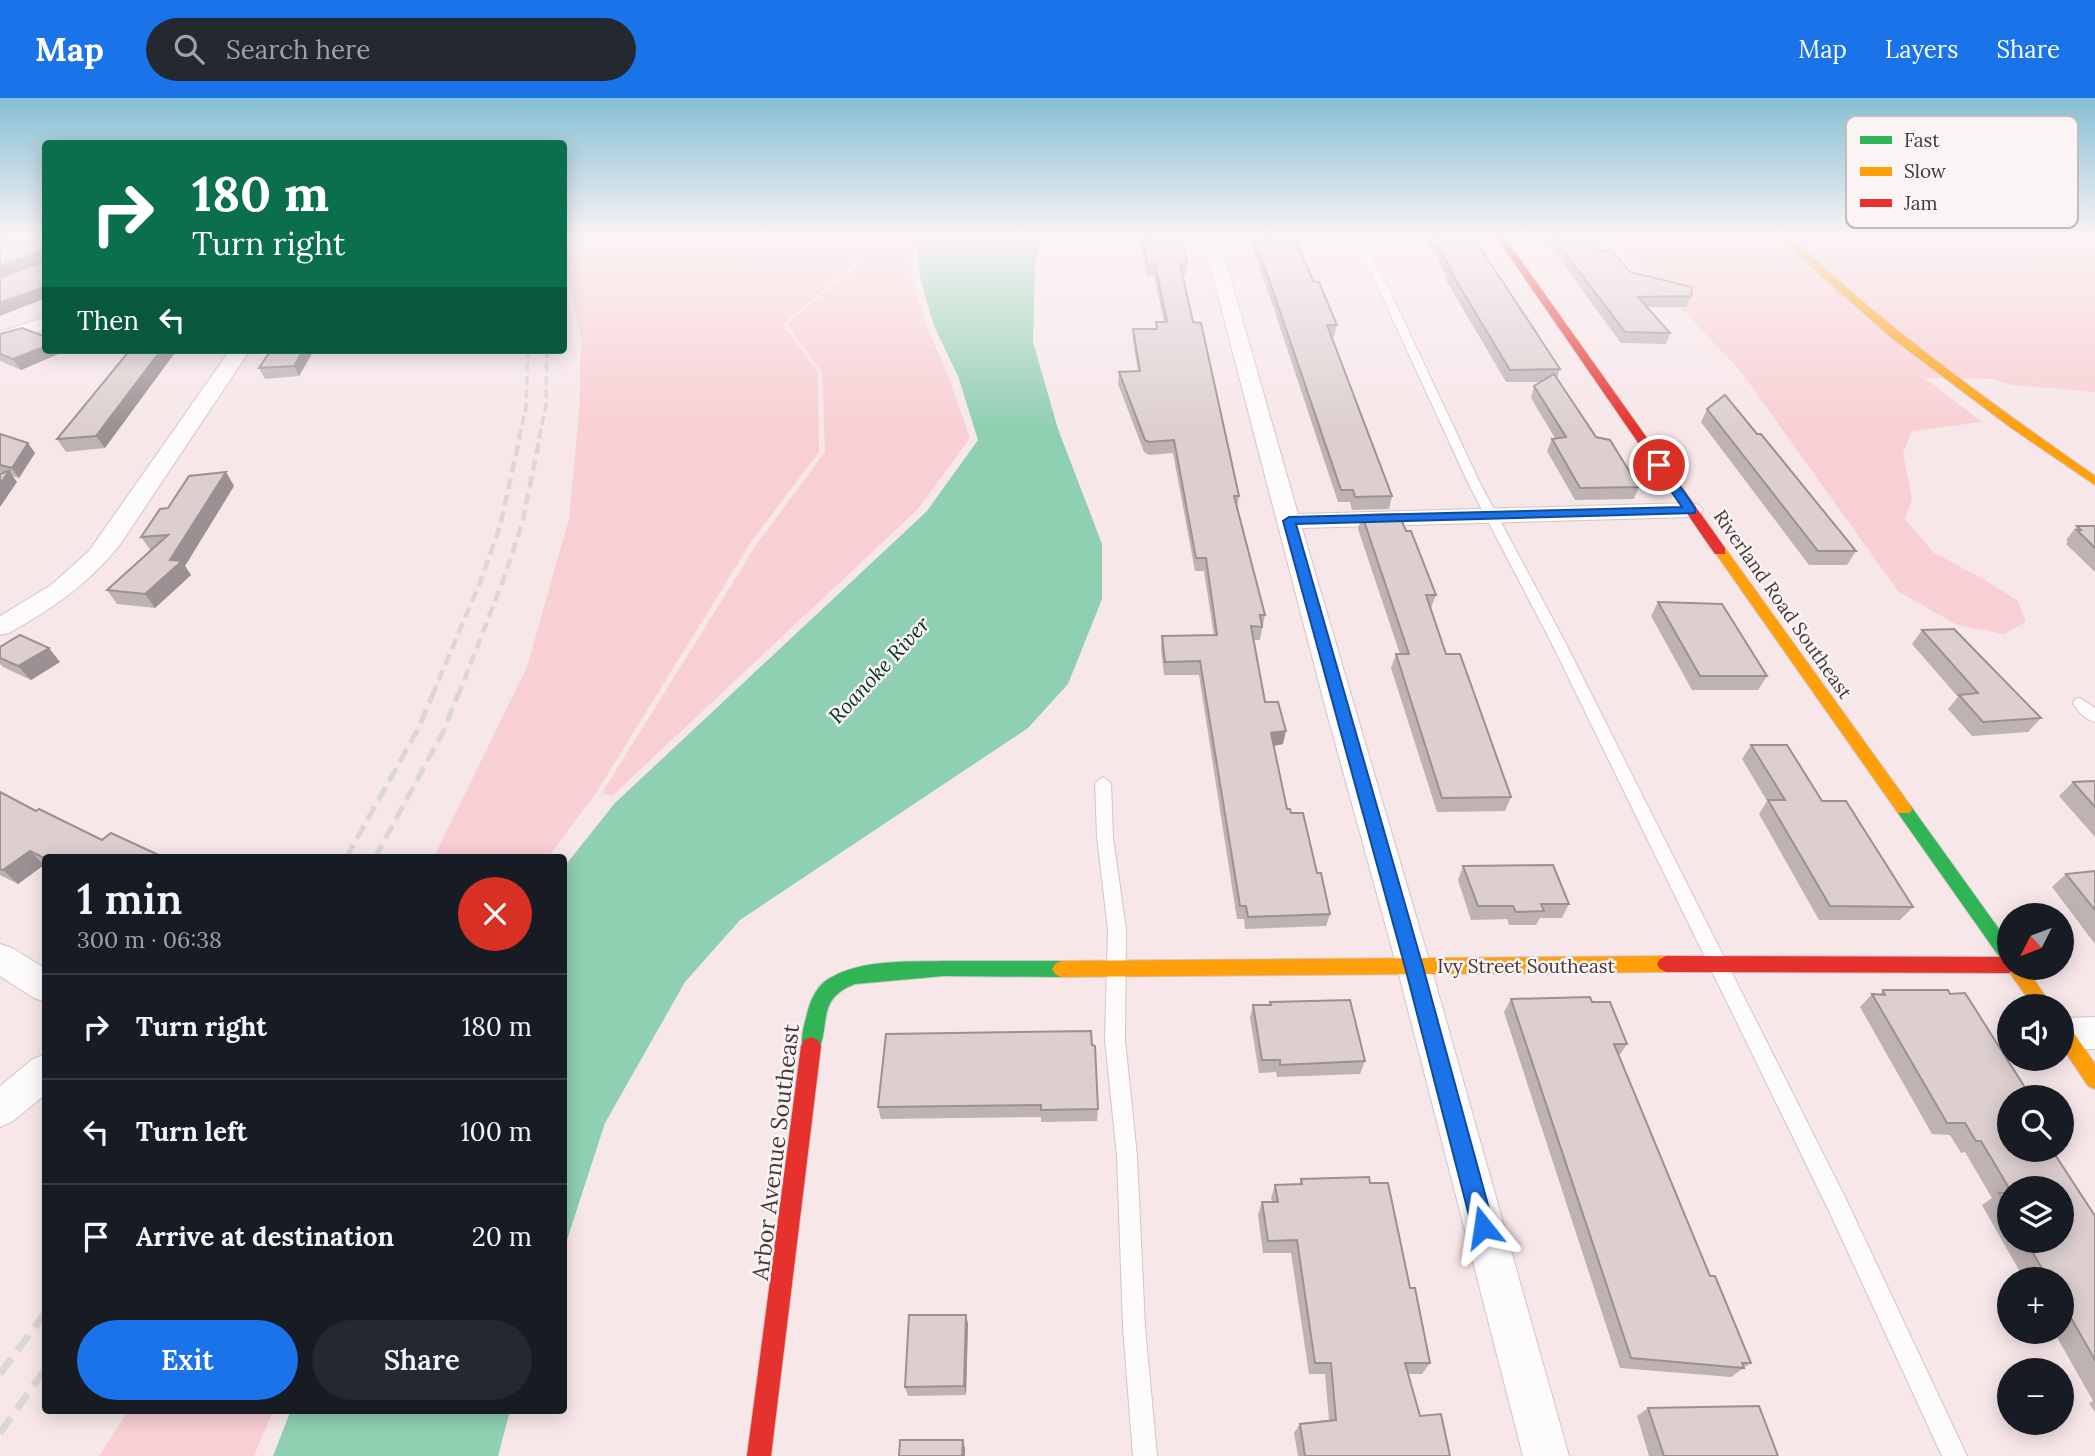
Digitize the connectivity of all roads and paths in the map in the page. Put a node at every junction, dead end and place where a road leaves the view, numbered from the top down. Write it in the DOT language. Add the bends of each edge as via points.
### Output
graph roads {
  1 [pos="1228,301"];
  2 [pos="1390,301"];
  3 [pos="1545,301"];
  4 [pos="1851,301"];
  5 [pos="42,323"];
  6 [pos="0,339"];
  7 [pos="237,354"];
  8 [pos="2095,481"];
  9 [pos="1691,510"];
  10 [pos="1492,516"];
  11 [pos="1289,521"];
  12 [pos="0,628"];
  13 [pos="2080,703"];
  14 [pos="2095,717"];
  15 [pos="1103,783"];
  16 [pos="1997,940"];
  17 [pos="0,958"];
  18 [pos="1716,964"];
  19 [pos="1997,965"];
  20 [pos="1414,967"];
  21 [pos="1116,969"];
  22 [pos="959,970"];
  23 [pos="42,984"];
  24 [pos="2074,1033"];
  25 [pos="2095,1033"];
  26 [pos="2074,1050"];
  27 [pos="42,1074"];
  28 [pos="2095,1080"];
  29 [pos="0,1109"];
  30 [pos="759,1456"];
  31 [pos="1145,1456"];
  32 [pos="1546,1456"];
  33 [pos="1955,1456"];
  1 -- 11 [label="street"];
  2 -- 10 [label="lane"];
  3 -- 9 [label="street, Riverland Road Southeast"];
  4 -- 8 [label="street"];
  5 -- 6 [label="street"];
  7 -- 12 [label="street" via="92,564 55,596"];
  9 -- 10 [label="street"];
  9 -- 16 [label="street, Riverland Road Southeast"];
  10 -- 11 [label="street"];
  10 -- 18 [label="lane"];
  11 -- 20 [label="street"];
  13 -- 14 [label="lane"];
  15 -- 21 [label="lane" via="1117,930"];
  17 -- 23 [label="street"];
  18 -- 19 [label="street, Ivy Street Southeast"];
  18 -- 20 [label="street, Ivy Street Southeast"];
  18 -- 33 [label="lane" via="1837,1204"];
  20 -- 21 [label="street, Ivy Street Southeast"];
  20 -- 32 [label="street"];
  21 -- 22 [label="street, Ivy Street Southeast"];
  21 -- 31 [label="lane" via="1115,1040 1128,1156 1134,1327"];
  22 -- 30 [label="street, Arbor Avenue Southeast" via="856,975 835,984 815,1014"];
  24 -- 25 [label="street"];
  26 -- 28 [label="street"];
  27 -- 29 [label="street"];
}
